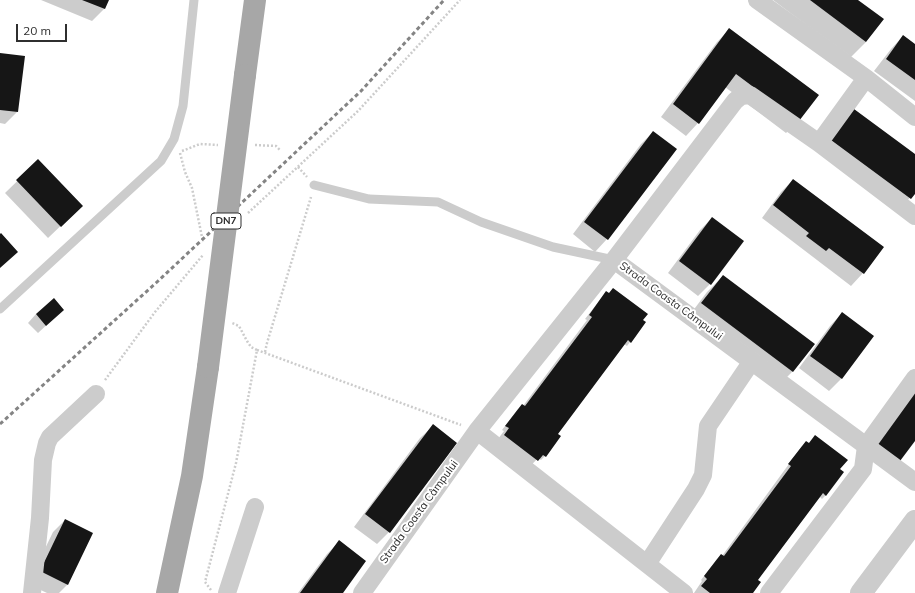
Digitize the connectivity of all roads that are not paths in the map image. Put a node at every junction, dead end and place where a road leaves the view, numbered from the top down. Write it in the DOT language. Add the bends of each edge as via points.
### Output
graph roads {
  1 [pos="194,0"];
  2 [pos="255,0"];
  3 [pos="757,0"];
  4 [pos="866,78"];
  5 [pos="915,117"];
  6 [pos="819,143"];
  7 [pos="314,185"];
  8 [pos="915,216"];
  9 [pos="614,260"];
  10 [pos="0,309"];
  11 [pos="752,361"];
  12 [pos="915,378"];
  13 [pos="96,394"];
  14 [pos="477,431"];
  15 [pos="866,446"];
  16 [pos="915,482"];
  17 [pos="255,507"];
  18 [pos="915,521"];
  19 [pos="647,564"];
  20 [pos="32,593"];
  21 [pos="168,593"];
  22 [pos="227,593"];
  23 [pos="362,593"];
  24 [pos="684,593"];
  25 [pos="769,593"];
  26 [pos="862,593"];
  1 -- 10 [label="lane" via="183,106 174,140 161,161"];
  2 -- 21 [label="main road, DN7, bridge" via="208,367 192,476"];
  3 -- 4 [label="street"];
  4 -- 5 [label="street"];
  4 -- 6 [label="street"];
  6 -- 8 [label="street"];
  6 -- 9 [label="street" via="750,95 740,96"];
  7 -- 9 [label="lane" via="369,199 438,202 480,222 553,247"];
  9 -- 11 [label="street, Strada Coasta Câmpului"];
  9 -- 14 [label="street, Strada Coasta Câmpului"];
  11 -- 15 [label="street, Strada Coasta Câmpului"];
  11 -- 19 [label="street" via="708,426 703,475"];
  12 -- 15 [label="street"];
  13 -- 20 [label="street" via="50,437 47,443 43,460"];
  14 -- 19 [label="street"];
  14 -- 23 [label="street, Strada Coasta Câmpului"];
  15 -- 16 [label="street, Strada Coasta Câmpului"];
  15 -- 25 [label="street" via="863,469"];
  17 -- 22 [label="street"];
  18 -- 26 [label="street"];
  19 -- 24 [label="street"];
}
